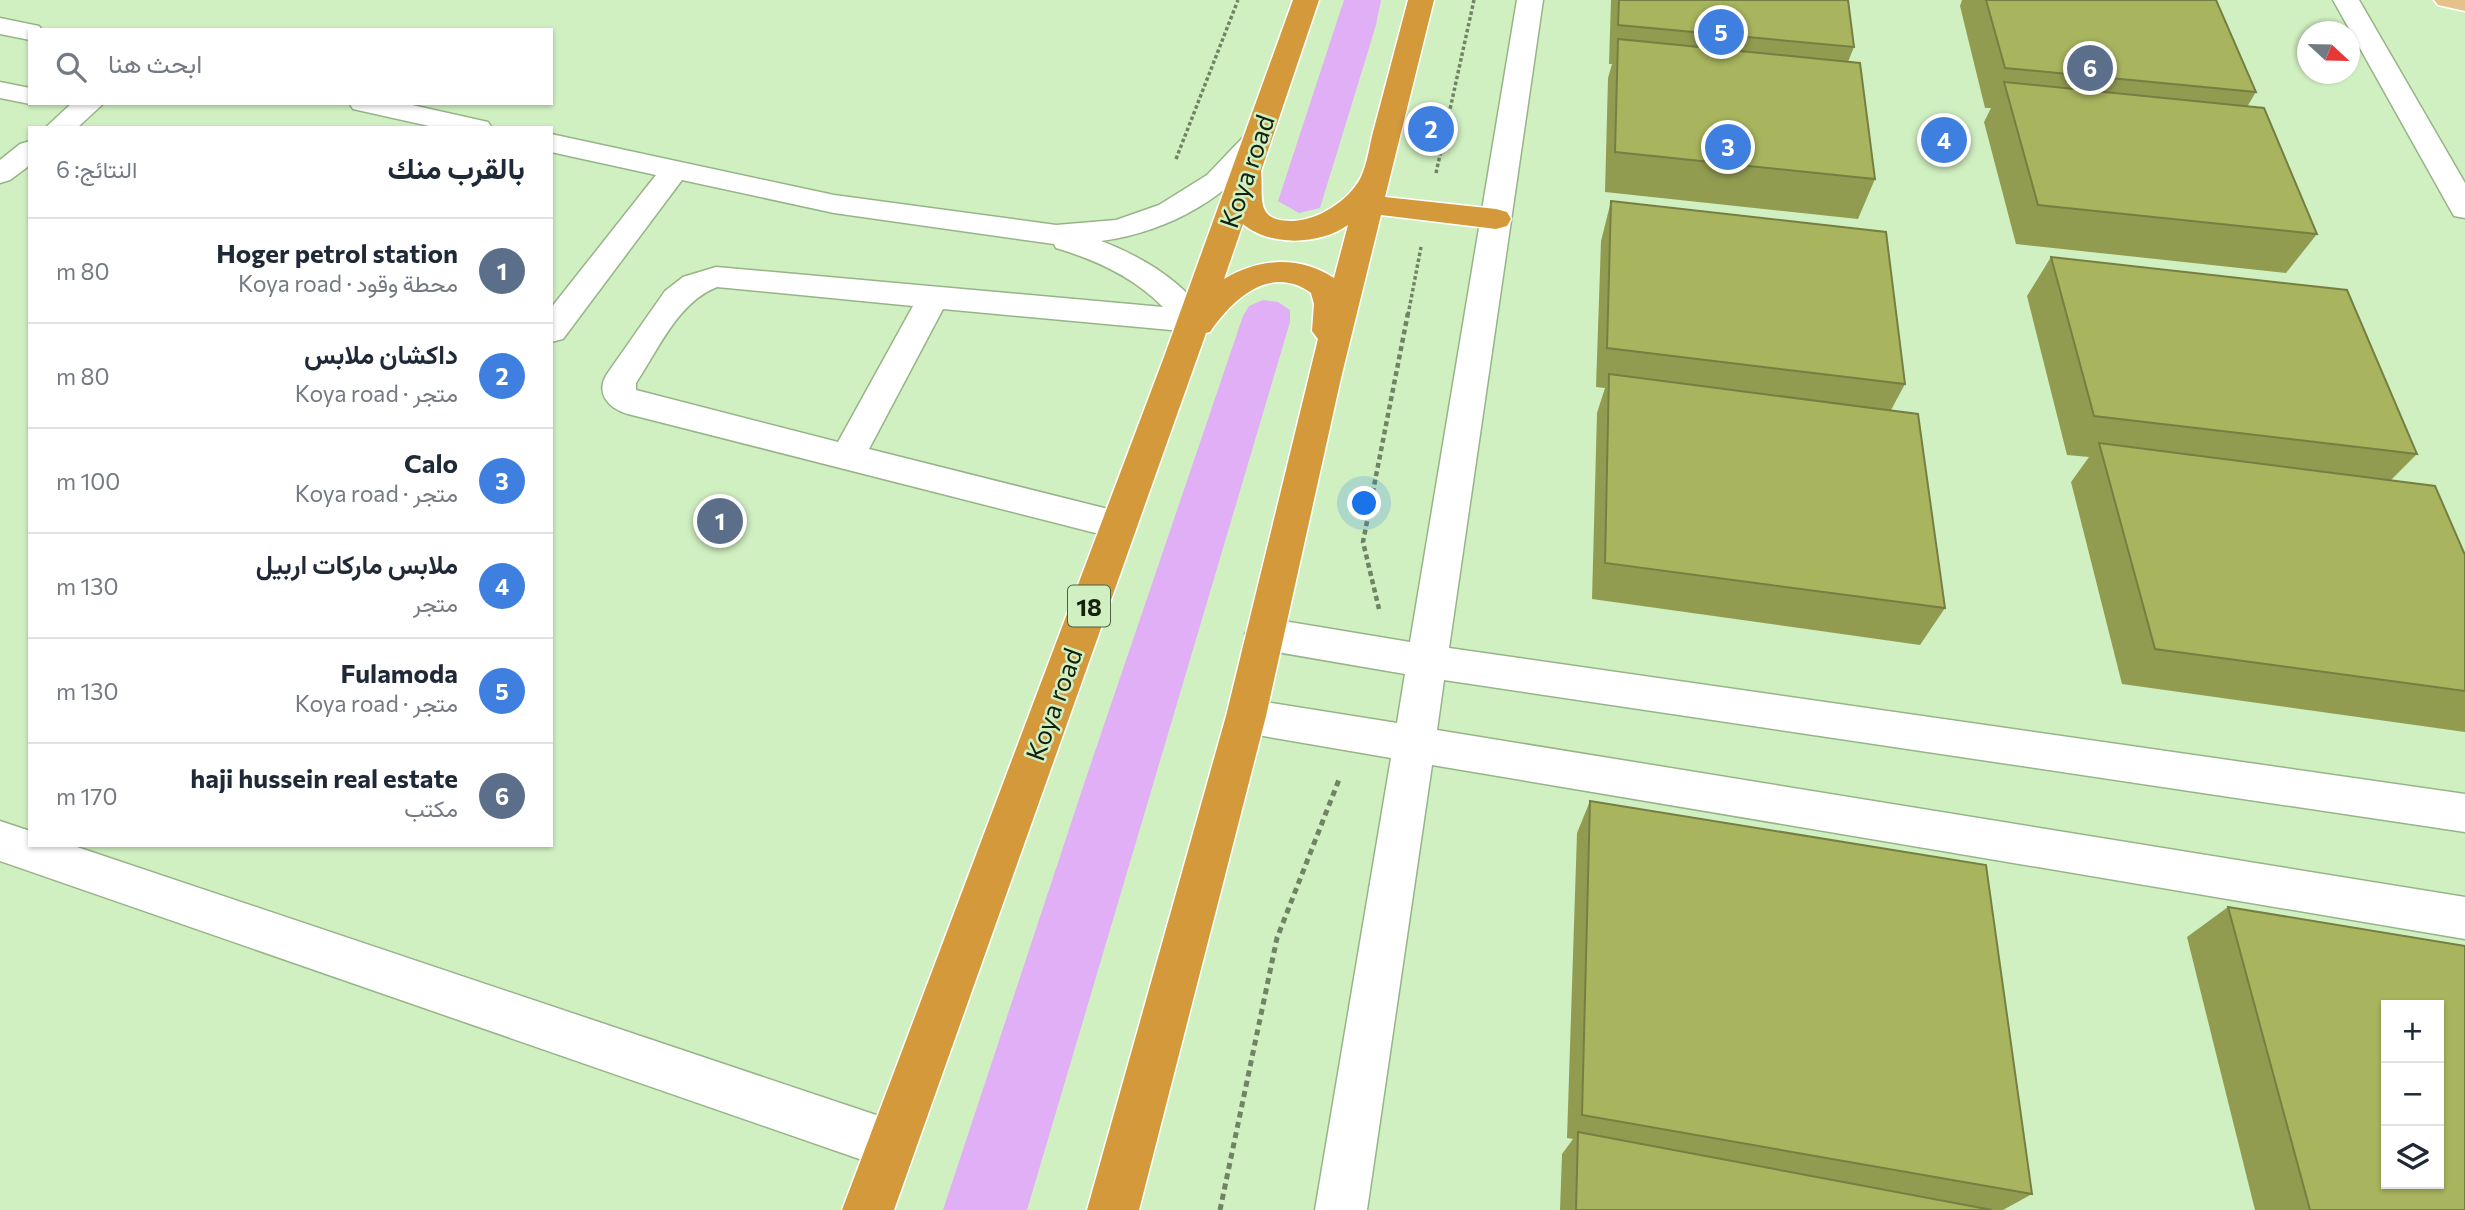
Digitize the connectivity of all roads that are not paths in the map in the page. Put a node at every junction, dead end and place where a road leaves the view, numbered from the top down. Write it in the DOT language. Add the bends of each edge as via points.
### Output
graph roads {
  1 [pos="1306,0"];
  2 [pos="1421,0"];
  3 [pos="1530,0"];
  4 [pos="2346,0"];
  5 [pos="2446,0"];
  6 [pos="2465,3"];
  7 [pos="0,26"];
  8 [pos="28,32"];
  9 [pos="0,90"];
  10 [pos="28,96"];
  11 [pos="80,105"];
  12 [pos="372,105"];
  13 [pos="61,126"];
  14 [pos="469,126"];
  15 [pos="553,144"];
  16 [pos="28,152"];
  17 [pos="1253,155"];
  18 [pos="675,170"];
  19 [pos="0,174"];
  20 [pos="1371,192"];
  21 [pos="2465,209"];
  22 [pos="1496,219"];
  23 [pos="1017,230"];
  24 [pos="934,296"];
  25 [pos="1193,321"];
  26 [pos="553,328"];
  27 [pos="1181,357"];
  28 [pos="1324,378"];
  29 [pos="847,457"];
  30 [pos="1119,525"];
  31 [pos="1265,634"];
  32 [pos="1427,661"];
  33 [pos="1246,716"];
  34 [pos="1414,744"];
  35 [pos="2465,813"];
  36 [pos="0,841"];
  37 [pos="2465,918"];
  38 [pos="891,1145"];
  39 [pos="868,1210"];
  40 [pos="1113,1210"];
  41 [pos="1341,1210"];
  1 -- 17 [label="highway, Koya road / 18"];
  2 -- 20 [label="highway"];
  3 -- 22 [label="street"];
  4 -- 21 [label="street"];
  5 -- 6 [label="main road"];
  7 -- 8 [label="street"];
  9 -- 10 [label="street"];
  11 -- 13 [label="street"];
  12 -- 14 [label="street"];
  15 -- 18 [label="street"];
  16 -- 19 [label="street"];
  17 -- 20 [label="highway" via="1247,205 1264,224 1283,231 1308,230 1332,222"];
  17 -- 23 [label="street" via="1162,217 1125,230 1090,236"];
  17 -- 25 [label="highway, Koya road / 18"];
  18 -- 23 [label="street" via="834,204"];
  18 -- 26 [label="street"];
  20 -- 22 [label="highway"];
  20 -- 28 [label="highway"];
  22 -- 32 [label="street"];
  23 -- 25 [label="street" via="1078,244 1125,264 1165,291"];
  24 -- 25 [label="street"];
  24 -- 29 [label="street"];
  24 -- 29 [label="street" via="732,276 700,281 676,298 619,382 617,390 628,402"];
  25 -- 27 [label="highway, Koya road / 18"];
  27 -- 28 [label="highway" via="1202,318 1231,288 1283,271 1306,275 1326,288 1331,304"];
  27 -- 30 [label="highway, Koya road / 18"];
  28 -- 31 [label="highway"];
  29 -- 30 [label="street"];
  30 -- 38 [label="highway, Koya road / 18"];
  31 -- 32 [label="street"];
  31 -- 33 [label="highway"];
  32 -- 34 [label="street"];
  32 -- 35 [label="street"];
  33 -- 34 [label="street"];
  33 -- 40 [label="highway"];
  34 -- 37 [label="street"];
  34 -- 41 [label="street"];
  36 -- 38 [label="street"];
  38 -- 39 [label="highway, Koya road / 18"];
}
